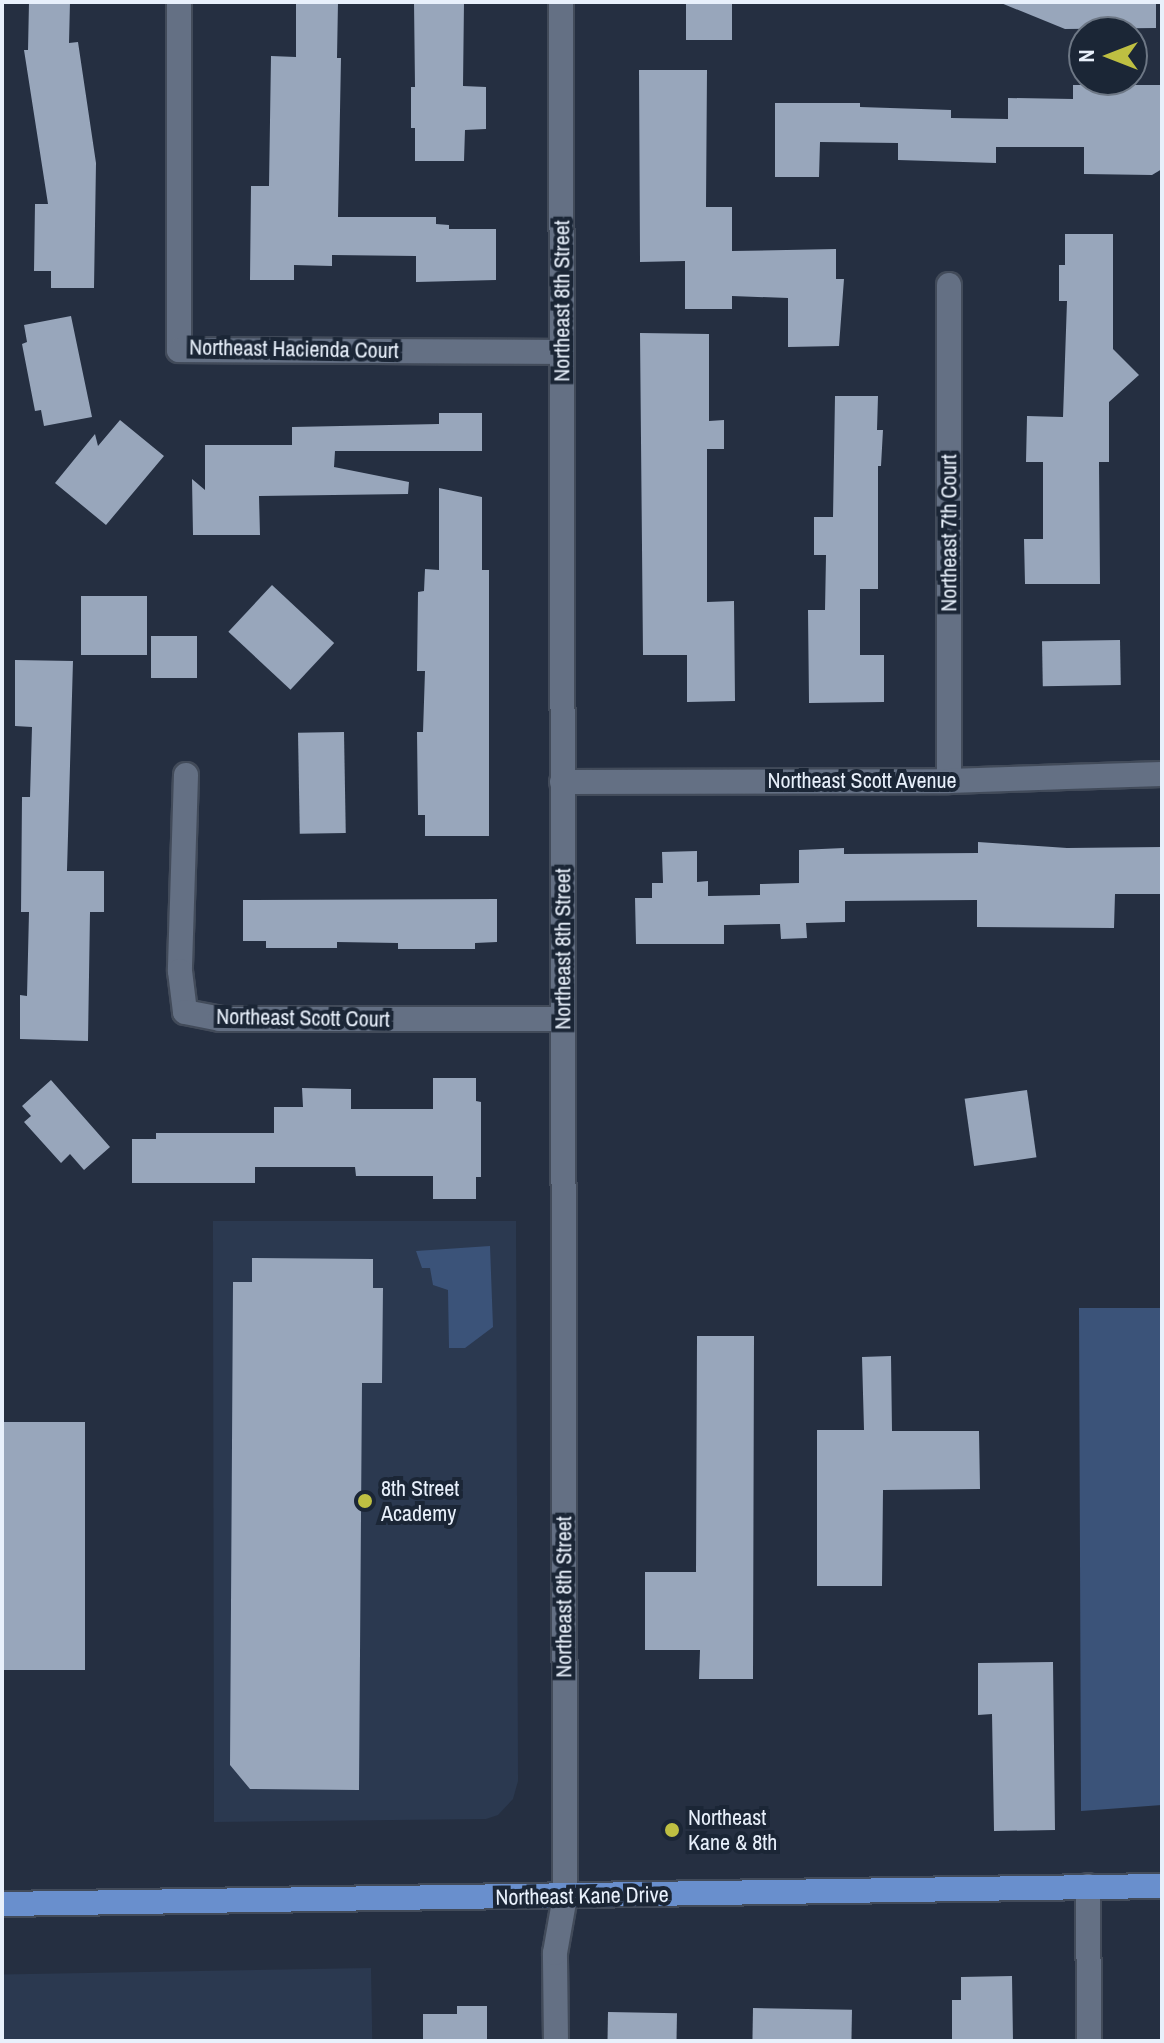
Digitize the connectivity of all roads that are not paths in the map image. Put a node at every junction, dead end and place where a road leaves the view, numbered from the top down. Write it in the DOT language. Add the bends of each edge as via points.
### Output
graph roads {
  1 [pos="179,2"];
  2 [pos="561,2"];
  3 [pos="949,285"];
  4 [pos="562,352"];
  5 [pos="1162,774"];
  6 [pos="186,775"];
  7 [pos="949,781"];
  8 [pos="562,782"];
  9 [pos="563,1019"];
  10 [pos="1088,1886"];
  11 [pos="1162,1886"];
  12 [pos="565,1896"];
  13 [pos="2,1904"];
  14 [pos="556,2041"];
  15 [pos="1089,2041"];
  1 -- 4 [label="street, Northeast Hacienda Court" via="179,350"];
  2 -- 4 [label="street, Northeast 8th Street"];
  3 -- 7 [label="street, Northeast 7th Court"];
  4 -- 8 [label="street, Northeast 8th Street"];
  5 -- 7 [label="street, Northeast Scott Avenue"];
  6 -- 9 [label="street, Northeast Scott Court" via="180,971 185,1012 220,1019"];
  7 -- 8 [label="street, Northeast Scott Avenue"];
  8 -- 9 [label="street, Northeast 8th Street"];
  9 -- 12 [label="street, Northeast 8th Street"];
  10 -- 11 [label="main road, Northeast Kane Drive"];
  10 -- 12 [label="main road, Northeast Kane Drive"];
  10 -- 15 [label="street"];
  12 -- 13 [label="main road, Northeast Kane Drive"];
  12 -- 14 [label="street, Northeast 8th Street" via="555,1953"];
}
